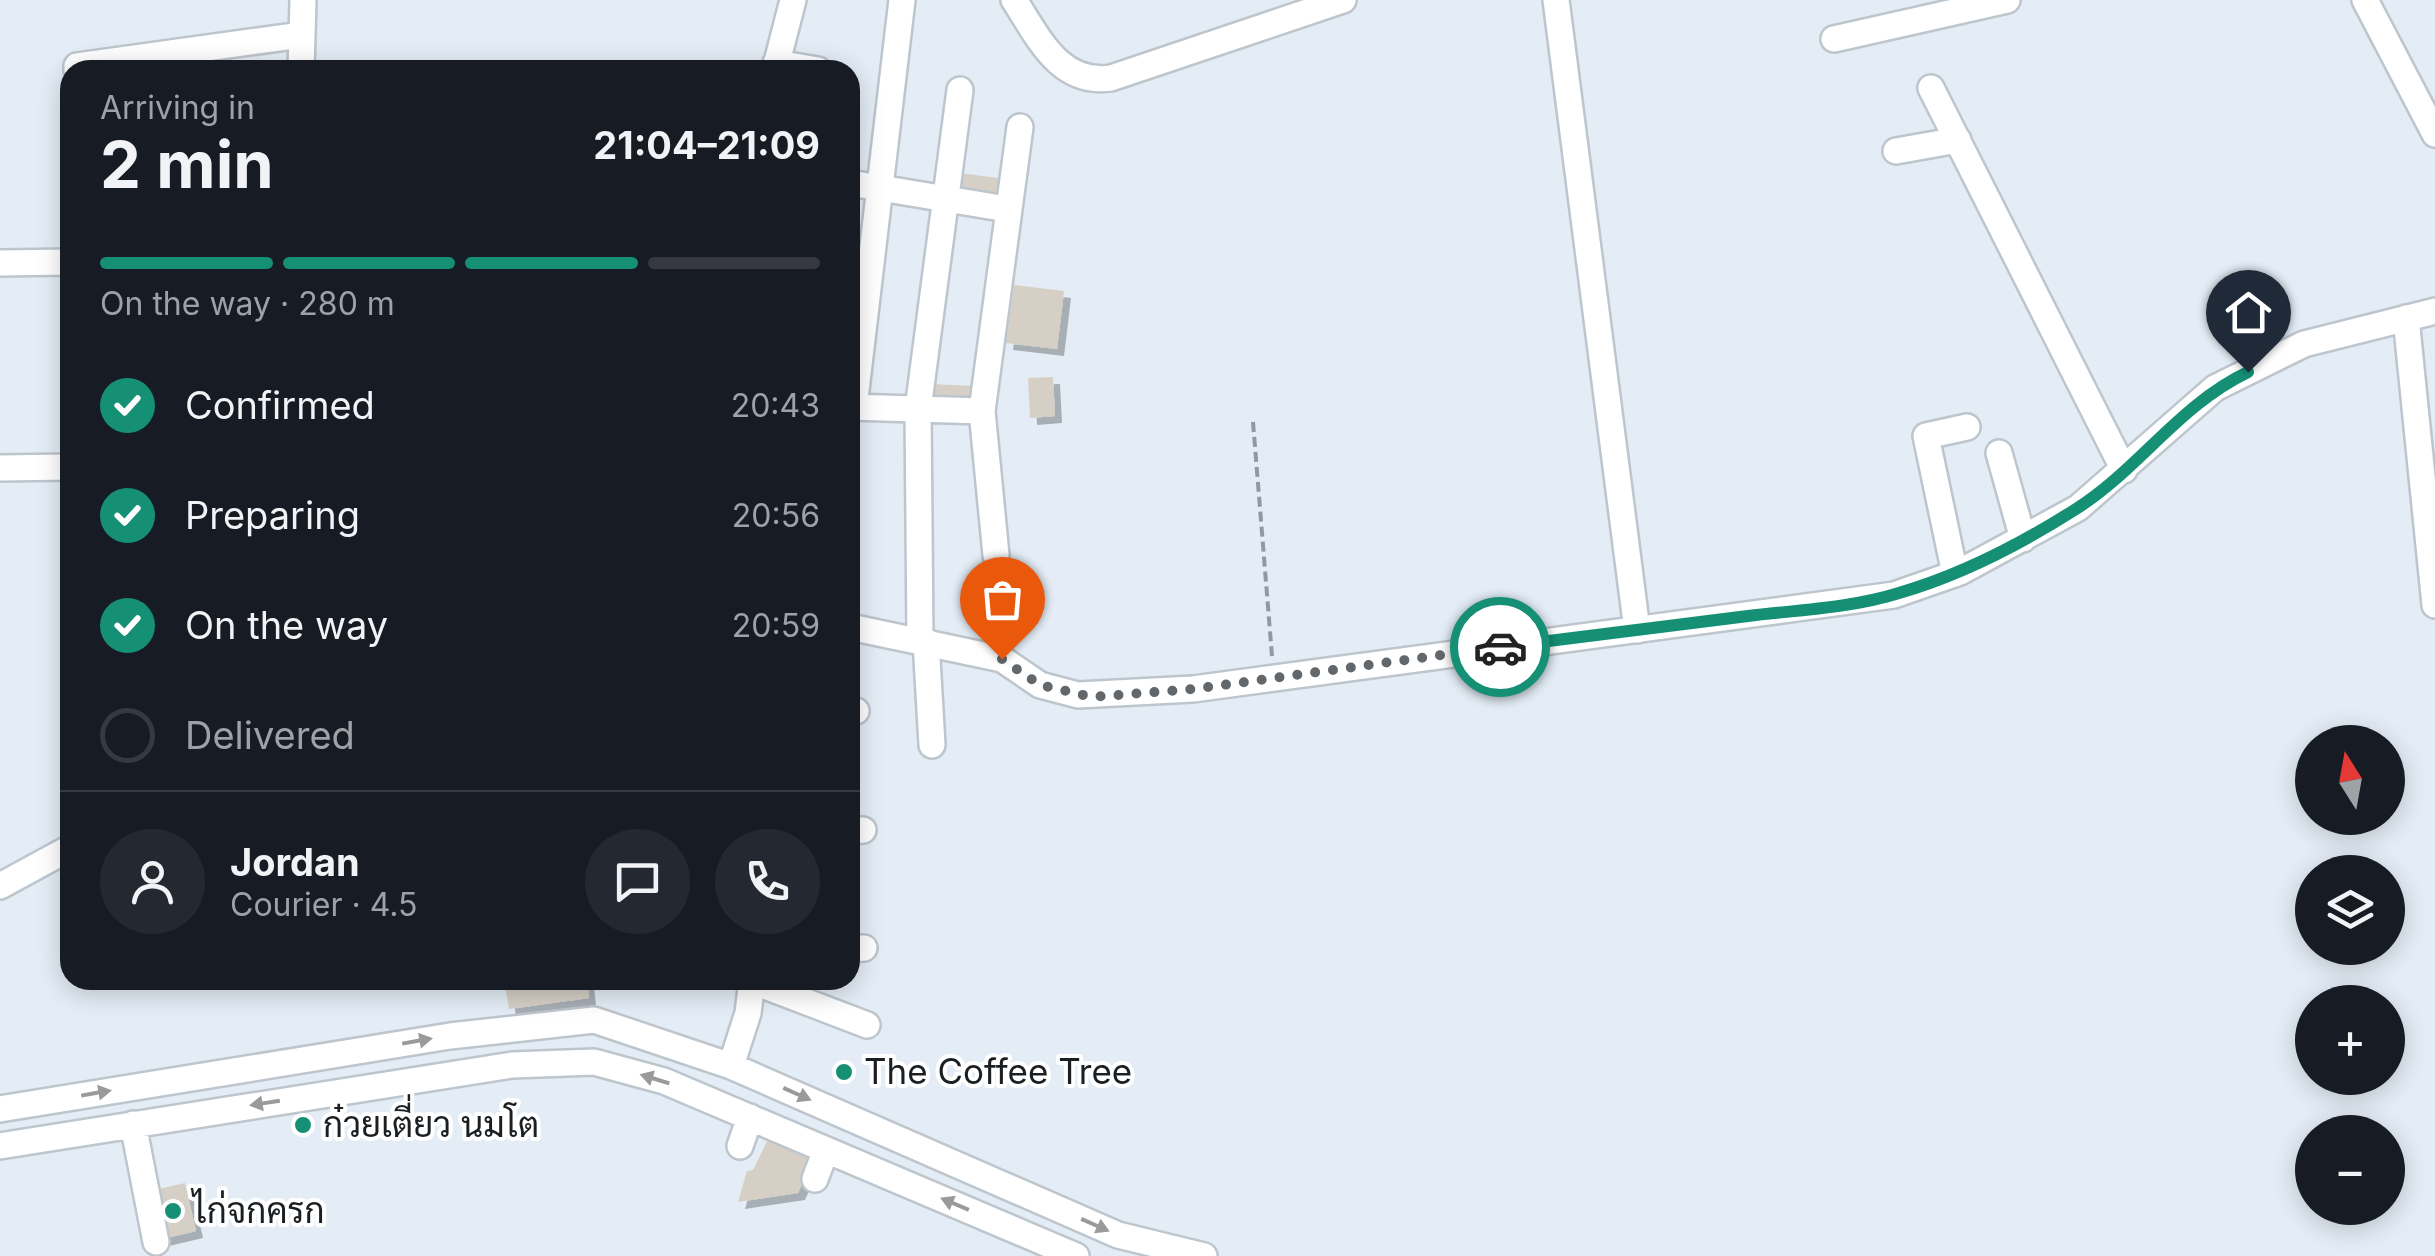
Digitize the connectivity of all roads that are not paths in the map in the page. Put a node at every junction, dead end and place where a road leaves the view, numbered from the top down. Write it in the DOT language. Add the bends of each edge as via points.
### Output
graph roads {
  1 [pos="302,0"];
  2 [pos="793,0"];
  3 [pos="902,0"];
  4 [pos="1014,0"];
  5 [pos="1343,0"];
  6 [pos="1556,0"];
  7 [pos="2008,0"];
  8 [pos="2364,0"];
  9 [pos="301,35"];
  10 [pos="1834,39"];
  11 [pos="120,60"];
  12 [pos="301,60"];
  13 [pos="777,60"];
  14 [pos="1931,88"];
  15 [pos="960,90"];
  16 [pos="1020,127"];
  17 [pos="2435,134"];
  18 [pos="1958,140"];
  19 [pos="1896,151"];
  20 [pos="860,183"];
  21 [pos="877,185"];
  22 [pos="947,195"];
  23 [pos="1007,208"];
  24 [pos="60,262"];
  25 [pos="0,263"];
  26 [pos="2435,311"];
  27 [pos="2406,318"];
  28 [pos="860,336"];
  29 [pos="860,407"];
  30 [pos="918,409"];
  31 [pos="982,410"];
  32 [pos="2426,418"];
  33 [pos="1967,427"];
  34 [pos="1999,454"];
  35 [pos="60,467"];
  36 [pos="0,468"];
  37 [pos="2124,470"];
  38 [pos="2023,539"];
  39 [pos="996,555"];
  40 [pos="1955,574"];
  41 [pos="2435,605"];
  42 [pos="860,629"];
  43 [pos="1637,630"];
  44 [pos="923,640"];
  45 [pos="932,745"];
  46 [pos="60,853"];
  47 [pos="0,886"];
  48 [pos="751,990"];
  49 [pos="778,990"];
  50 [pos="867,1025"];
  51 [pos="731,1066"];
  52 [pos="0,1110"];
  53 [pos="750,1117"];
  54 [pos="133,1124"];
  55 [pos="0,1145"];
  56 [pos="740,1146"];
  57 [pos="826,1150"];
  58 [pos="816,1179"];
  59 [pos="156,1242"];
  60 [pos="1076,1256"];
  61 [pos="1204,1256"];
  1 -- 9 [label="street"];
  2 -- 13 [label="street"];
  3 -- 21 [label="street"];
  4 -- 5 [label="street" via="1050,54 1089,80"];
  6 -- 43 [label="street"];
  7 -- 10 [label="street"];
  8 -- 17 [label="street"];
  9 -- 11 [label="street"];
  9 -- 12 [label="street"];
  14 -- 18 [label="street"];
  15 -- 22 [label="street"];
  16 -- 23 [label="street"];
  18 -- 19 [label="street"];
  18 -- 37 [label="street"];
  20 -- 21 [label="street"];
  21 -- 22 [label="street"];
  21 -- 28 [label="street"];
  22 -- 23 [label="street"];
  22 -- 30 [label="street"];
  23 -- 31 [label="street"];
  24 -- 25 [label="street"];
  26 -- 27 [label="street"];
  27 -- 32 [label="street"];
  27 -- 37 [label="street" via="2304,344 2216,388"];
  29 -- 30 [label="street"];
  30 -- 31 [label="street"];
  30 -- 44 [label="street"];
  31 -- 39 [label="street"];
  32 -- 41 [label="street"];
  33 -- 40 [label="street" via="1926,436"];
  34 -- 38 [label="street"];
  35 -- 36 [label="street"];
  37 -- 38 [label="street" via="2078,508"];
  38 -- 40 [label="street"];
  40 -- 43 [label="street" via="1894,595"];
  42 -- 44 [label="street"];
  43 -- 44 [label="street" via="1092,697 1040,685 1002,659"];
  44 -- 45 [label="street"];
  46 -- 47 [label="street"];
  48 -- 51 [label="street"];
  49 -- 50 [label="street"];
  52 -- 51 [label="street, one-way" via="466,1033 594,1020"];
  51 -- 61 [label="street, one-way" via="1118,1236"];
  53 -- 54 [label="street, one-way" via="664,1081 594,1062 512,1064"];
  53 -- 56 [label="street"];
  53 -- 57 [label="street"];
  54 -- 55 [label="street"];
  54 -- 59 [label="street"];
  57 -- 58 [label="street"];
  60 -- 57 [label="street, one-way"];
}
